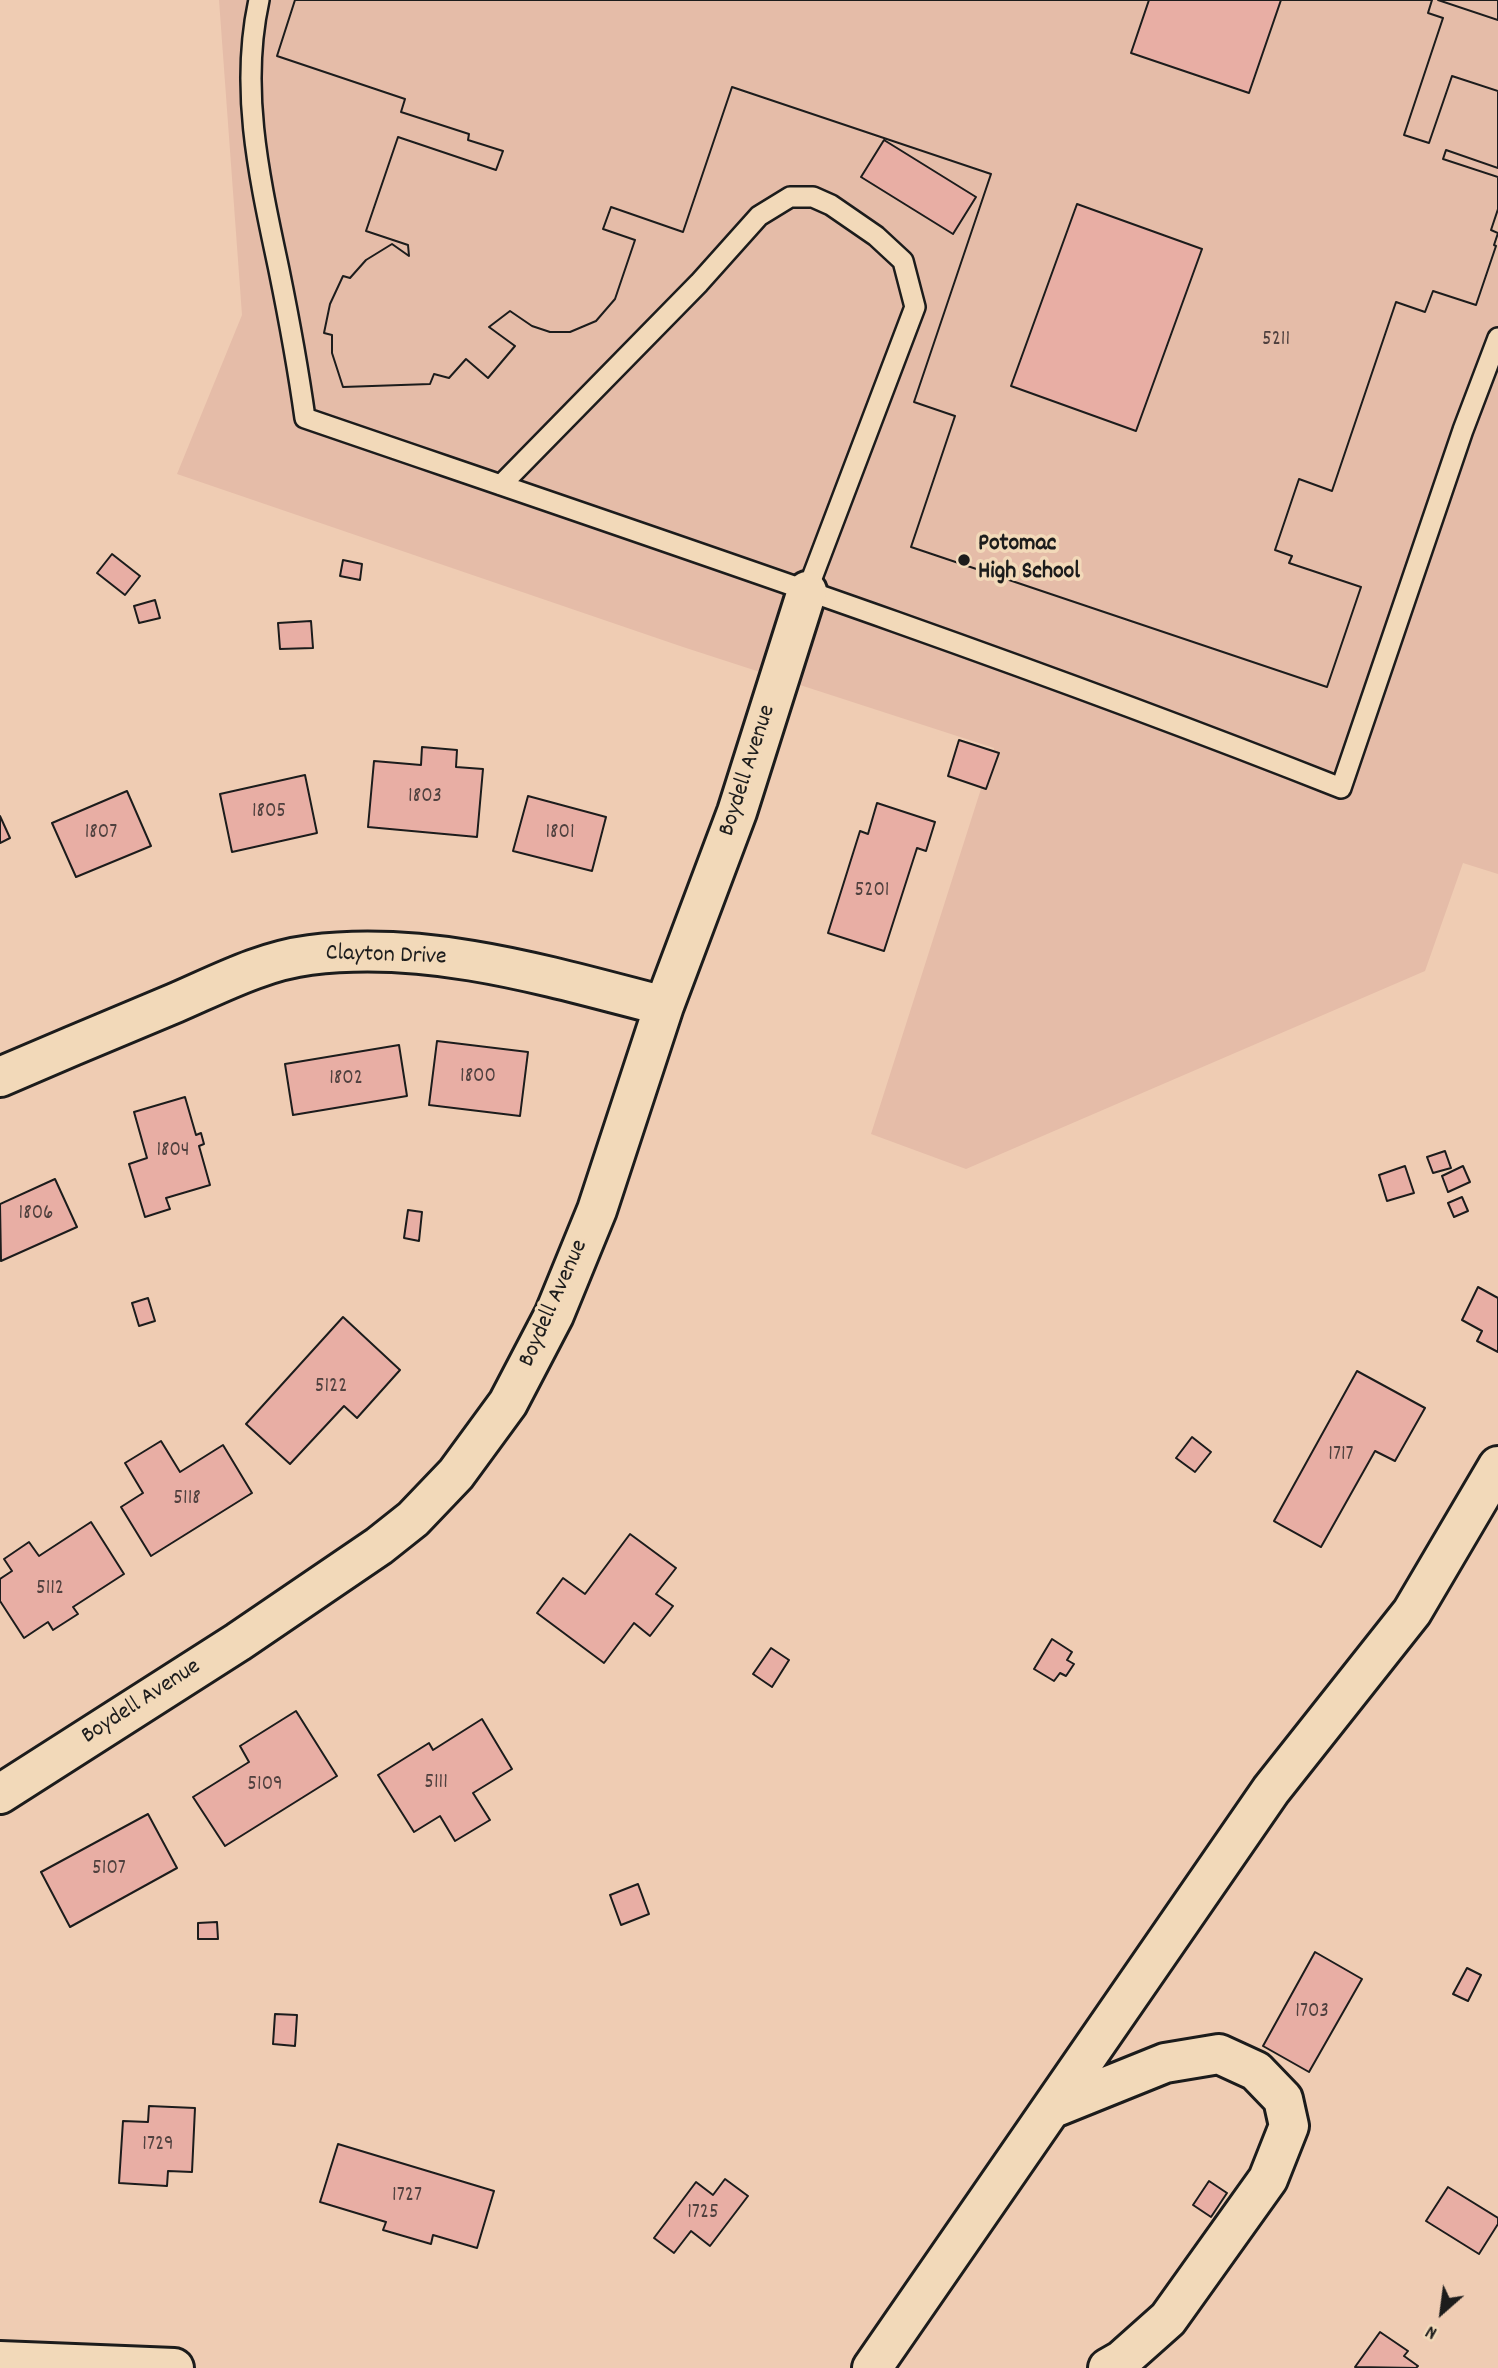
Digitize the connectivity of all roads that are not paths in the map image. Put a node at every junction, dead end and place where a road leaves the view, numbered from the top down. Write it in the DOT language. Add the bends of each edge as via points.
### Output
graph roads {
  1 [pos="259,0"];
  2 [pos="1498,338"];
  3 [pos="500,485"];
  4 [pos="807,590"];
  5 [pos="664,1006"];
  6 [pos="0,1077"];
  7 [pos="1498,1466"];
  8 [pos="0,1794"];
  9 [pos="1051,2109"];
  10 [pos="0,2361"];
  11 [pos="174,2368"];
  12 [pos="872,2368"];
  13 [pos="1108,2368"];
  1 -- 3 [label="lane" via="253,29 252,122 305,418"];
  2 -- 4 [label="lane" via="1342,788"];
  3 -- 4 [label="lane"];
  3 -- 4 [label="lane" via="759,216 790,197 813,197 876,236 903,261 915,307"];
  4 -- 5 [label="street, Boydell Avenue" via="737,812"];
  5 -- 6 [label="street, Clayton Drive" via="524,970 425,954 362,951 308,956 260,966"];
  5 -- 8 [label="street, Boydell Avenue" via="597,1210 554,1315 508,1403 456,1474 413,1519 358,1561"];
  7 -- 9 [label="street" via="1412,1612 1271,1790"];
  9 -- 12 [label="street"];
  9 -- 13 [label="street" via="1165,2063 1219,2054 1256,2071 1283,2099 1289,2126 1268,2179 1168,2319"];
  10 -- 11 [label="street"];
}
